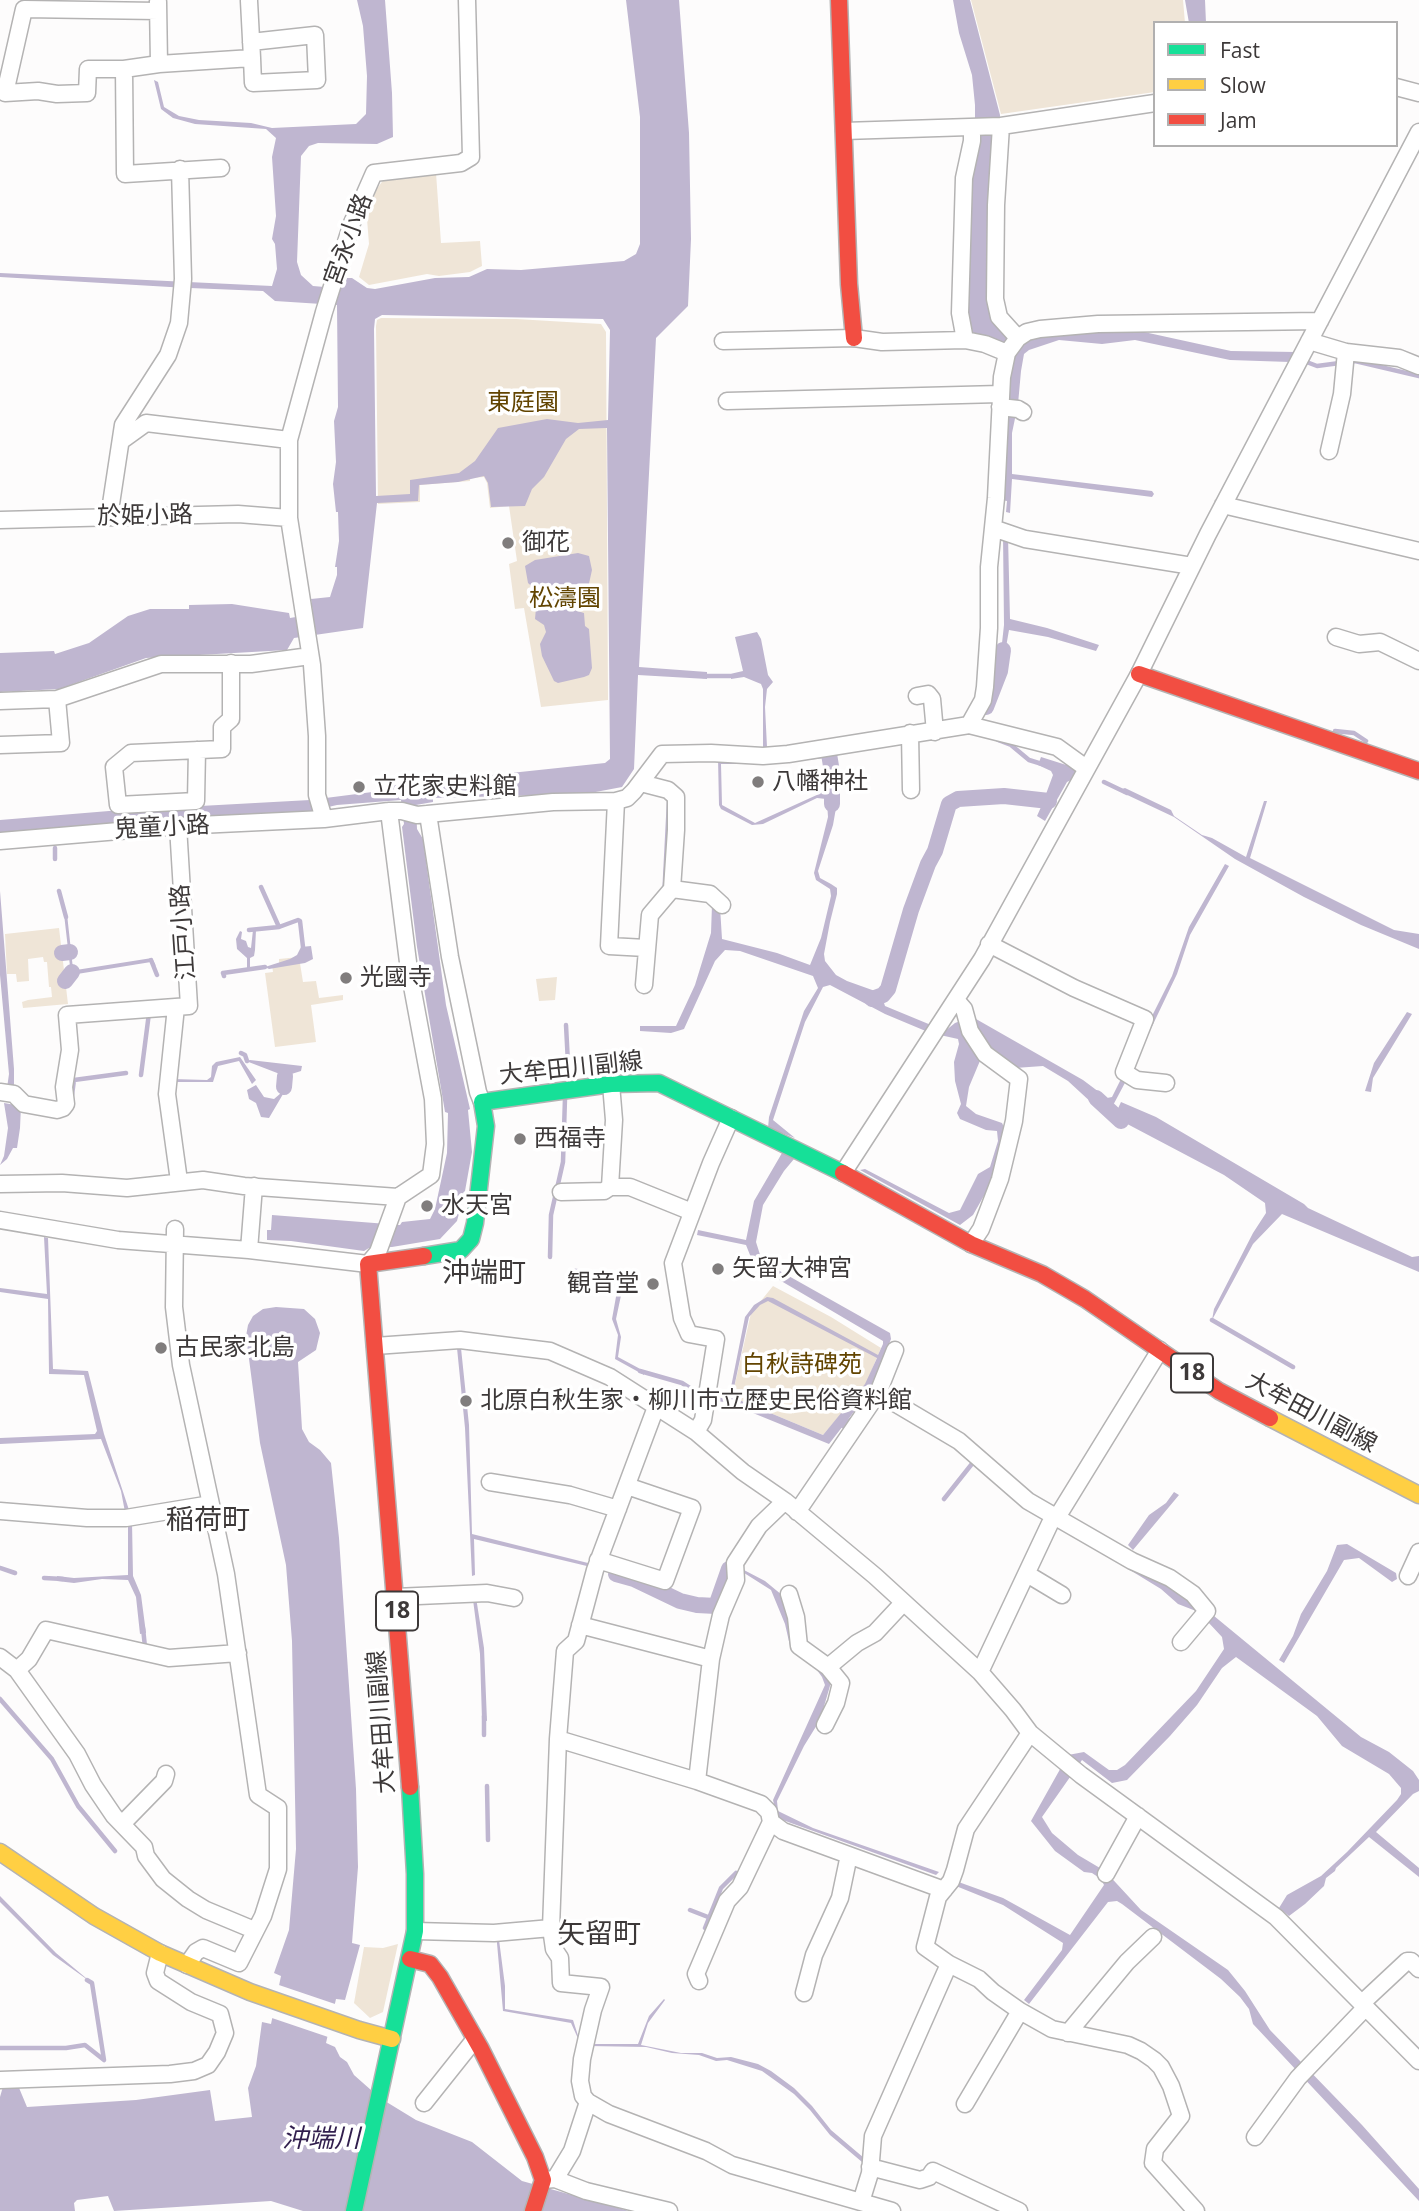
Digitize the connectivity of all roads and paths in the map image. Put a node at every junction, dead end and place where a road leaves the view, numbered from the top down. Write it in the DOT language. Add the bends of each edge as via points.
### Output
graph roads {
  1 [pos="467,0"];
  2 [pos="839,0"];
  3 [pos="249,1"];
  4 [pos="158,5"];
  5 [pos="252,50"];
  6 [pos="159,64"];
  7 [pos="124,69"];
  8 [pos="1398,88"];
  9 [pos="1419,93"];
  10 [pos="1153,103"];
  11 [pos="1002,126"];
  12 [pos="972,128"];
  13 [pos="844,131"];
  14 [pos="1419,132"];
  15 [pos="221,168"];
  16 [pos="180,169"];
  17 [pos="1320,321"];
  18 [pos="854,338"];
  19 [pos="1018,338"];
  20 [pos="965,340"];
  21 [pos="723,341"];
  22 [pos="1007,353"];
  23 [pos="1303,354"];
  24 [pos="1345,358"];
  25 [pos="1419,366"];
  26 [pos="727,401"];
  27 [pos="1009,406"];
  28 [pos="121,440"];
  29 [pos="289,440"];
  30 [pos="1329,451"];
  31 [pos="1223,505"];
  32 [pos="110,517"];
  33 [pos="289,518"];
  34 [pos="0,520"];
  35 [pos="993,528"];
  36 [pos="1419,551"];
  37 [pos="1192,566"];
  38 [pos="1336,637"];
  39 [pos="309,650"];
  40 [pos="1419,661"];
  41 [pos="231,663"];
  42 [pos="1139,674"];
  43 [pos="917,696"];
  44 [pos="57,699"];
  45 [pos="0,701"];
  46 [pos="969,725"];
  47 [pos="935,732"];
  48 [pos="910,743"];
  49 [pos="0,745"];
  50 [pos="198,750"];
  51 [pos="1419,771"];
  52 [pos="1083,774"];
  53 [pos="641,783"];
  54 [pos="911,790"];
  55 [pos="617,801"];
  56 [pos="321,809"];
  57 [pos="409,813"];
  58 [pos="178,826"];
  59 [pos="0,841"];
  60 [pos="670,893"];
  61 [pos="722,905"];
  62 [pos="989,944"];
  63 [pos="646,948"];
  64 [pos="644,985"];
  65 [pos="956,1000"];
  66 [pos="176,1007"];
  67 [pos="1166,1083"];
  68 [pos="611,1084"];
  69 [pos="7,1093"];
  70 [pos="482,1102"];
  71 [pos="731,1118"];
  72 [pos="843,1173"];
  73 [pos="179,1181"];
  74 [pos="0,1184"];
  75 [pos="254,1186"];
  76 [pos="610,1187"];
  77 [pos="561,1192"];
  78 [pos="398,1197"];
  79 [pos="692,1212"];
  80 [pos="0,1220"];
  81 [pos="175,1237"];
  82 [pos="971,1244"];
  83 [pos="250,1250"];
  84 [pos="373,1258"];
  85 [pos="375,1346"];
  86 [pos="895,1350"];
  87 [pos="1160,1350"];
  88 [pos="875,1398"];
  89 [pos="656,1407"];
  90 [pos="696,1432"];
  91 [pos="490,1482"];
  92 [pos="627,1486"];
  93 [pos="1419,1495"];
  94 [pos="211,1504"];
  95 [pos="791,1507"];
  96 [pos="618,1509"];
  97 [pos="0,1511"];
  98 [pos="1052,1521"];
  99 [pos="1419,1552"];
  100 [pos="597,1564"];
  101 [pos="1027,1574"];
  102 [pos="1408,1576"];
  103 [pos="789,1594"];
  104 [pos="1062,1595"];
  105 [pos="395,1597"];
  106 [pos="514,1598"];
  107 [pos="904,1602"];
  108 [pos="580,1625"];
  109 [pos="1181,1642"];
  110 [pos="237,1653"];
  111 [pos="0,1657"];
  112 [pos="710,1659"];
  113 [pos="828,1667"];
  114 [pos="17,1670"];
  115 [pos="979,1672"];
  116 [pos="825,1726"];
  117 [pos="1030,1733"];
  118 [pos="558,1740"];
  119 [pos="166,1774"];
  120 [pos="697,1781"];
  121 [pos="1138,1816"];
  122 [pos="771,1822"];
  123 [pos="123,1823"];
  124 [pos="0,1853"];
  125 [pos="849,1855"];
  126 [pos="1106,1874"];
  127 [pos="947,1886"];
  128 [pos="551,1928"];
  129 [pos="254,1930"];
  130 [pos="415,1931"];
  131 [pos="1153,1937"];
  132 [pos="160,1953"];
  133 [pos="410,1959"];
  134 [pos="950,1964"];
  135 [pos="187,1965"];
  136 [pos="1419,1969"];
  137 [pos="699,1981"];
  138 [pos="804,1993"];
  139 [pos="1364,2005"];
  140 [pos="1020,2011"];
  141 [pos="1068,2033"];
  142 [pos="392,2039"];
  143 [pos="475,2039"];
  144 [pos="1419,2061"];
  145 [pos="0,2080"];
  146 [pos="588,2102"];
  147 [pos="424,2103"];
  148 [pos="965,2104"];
  149 [pos="1255,2137"];
  150 [pos="870,2170"];
  151 [pos="549,2179"];
  152 [pos="861,2202"];
  153 [pos="354,2211"];
  154 [pos="533,2211"];
  155 [pos="669,2211"];
  156 [pos="892,2211"];
  157 [pos="1019,2211"];
  158 [pos="1195,2211"];
  1 -- 29 [label="street, 宮永小路" via="471,157 461,163 374,173 352,223"];
  2 -- 13 [label="main road"];
  3 -- 5 [label="street"];
  4 -- 6 [label="street"];
  4 -- 7 [label="street" via="24,9 5,93 87,93 88,69"];
  5 -- 5 [label="street" via="253,83 317,80 315,35"];
  5 -- 6 [label="street"];
  6 -- 7 [label="street"];
  7 -- 16 [label="street" via="125,174"];
  8 -- 9 [label="street"];
  10 -- 11 [label="street"];
  11 -- 12 [label="street"];
  11 -- 19 [label="street" via="995,299 999,317"];
  12 -- 13 [label="street"];
  12 -- 20 [label="street" via="964,178 960,313"];
  13 -- 18 [label="main road"];
  14 -- 17 [label="street"];
  15 -- 16 [label="street"];
  16 -- 28 [label="street" via="183,279 179,323 168,355 124,425"];
  17 -- 19 [label="street" via="1098,324 1040,329"];
  17 -- 23 [label="street"];
  18 -- 20 [label="street"];
  18 -- 21 [label="street"];
  19 -- 22 [label="street"];
  20 -- 22 [label="street"];
  22 -- 27 [label="street"];
  23 -- 24 [label="street"];
  23 -- 31 [label="street"];
  24 -- 25 [label="street" via="1399,358"];
  24 -- 30 [label="street"];
  26 -- 27 [label="street"];
  27 -- 35 [label="street"];
  28 -- 29 [label="street" via="146,423"];
  28 -- 32 [label="street"];
  29 -- 33 [label="street, 宮永小路"];
  31 -- 36 [label="street"];
  31 -- 37 [label="street"];
  32 -- 33 [label="street, 於姫小路" via="238,514"];
  32 -- 34 [label="street, 於姫小路"];
  33 -- 39 [label="street, 宮永小路"];
  35 -- 37 [label="street" via="1026,539"];
  35 -- 46 [label="street" via="985,687"];
  37 -- 42 [label="street"];
  38 -- 40 [label="street" via="1359,644 1380,642"];
  39 -- 41 [label="street" via="251,664"];
  39 -- 56 [label="street, 宮永小路"];
  41 -- 44 [label="street" via="161,664"];
  41 -- 50 [label="street" via="231,719 222,727 222,749"];
  42 -- 51 [label="main road"];
  42 -- 52 [label="street"];
  43 -- 47 [label="street" via="928,694 932,699"];
  44 -- 45 [label="street"];
  44 -- 49 [label="street" via="61,743"];
  46 -- 47 [label="street"];
  46 -- 52 [label="street" via="1056,747"];
  47 -- 48 [label="street"];
  48 -- 53 [label="street" via="765,756 662,754"];
  48 -- 54 [label="street"];
  50 -- 50 [label="street" via="131,753 114,767 118,805 197,801"];
  52 -- 62 [label="street"];
  53 -- 55 [label="street"];
  53 -- 60 [label="street" via="672,793 677,830"];
  55 -- 57 [label="street, 鬼童小路"];
  55 -- 63 [label="street" via="609,946"];
  56 -- 57 [label="street, 鬼童小路"];
  56 -- 58 [label="street, 鬼童小路"];
  57 -- 70 [label="street" via="450,957"];
  57 -- 78 [label="street" via="410,970 433,1099 435,1144 431,1175"];
  58 -- 59 [label="street, 鬼童小路"];
  58 -- 66 [label="street, 江戸小路" via="189,1006"];
  60 -- 61 [label="street" via="710,894"];
  60 -- 63 [label="street" via="650,915"];
  62 -- 65 [label="street"];
  62 -- 67 [label="street" via="1145,1019 1124,1072 1137,1080"];
  63 -- 64 [label="street"];
  65 -- 72 [label="street"];
  65 -- 82 [label="street" via="985,1054 1019,1079 1000,1179"];
  66 -- 69 [label="street, 江戸小路" via="67,1010 66,1104 57,1110 24,1104"];
  66 -- 73 [label="street" via="168,1080"];
  68 -- 70 [label="main road, 大牟田川副線 / 18"];
  68 -- 71 [label="main road, 大牟田川副線 / 18" via="659,1083"];
  68 -- 76 [label="street"];
  70 -- 84 [label="main road, 大牟田川副線" via="486,1126 471,1239 461,1250"];
  71 -- 72 [label="main road, 大牟田川副線 / 18"];
  71 -- 79 [label="street"];
  72 -- 82 [label="main road, 大牟田川副線 / 18"];
  73 -- 74 [label="street" via="127,1188"];
  73 -- 75 [label="street"];
  75 -- 78 [label="street"];
  75 -- 83 [label="street"];
  76 -- 77 [label="street"];
  76 -- 79 [label="street" via="630,1187"];
  78 -- 84 [label="street"];
  79 -- 90 [label="street" via="673,1263 682,1318 689,1334 716,1339 703,1420"];
  80 -- 81 [label="street" via="106,1238"];
  81 -- 83 [label="street"];
  81 -- 94 [label="street" via="175,1324"];
  82 -- 87 [label="main road, 大牟田川副線 / 18" via="1086,1298"];
  83 -- 84 [label="street"];
  84 -- 85 [label="main road, 大牟田川副線 / 18"];
  85 -- 89 [label="street" via="460,1340 544,1349 610,1377"];
  85 -- 105 [label="main road, 大牟田川副線 / 18"];
  86 -- 88 [label="street"];
  87 -- 93 [label="main road, 大牟田川副線 / 18" via="1219,1391"];
  87 -- 98 [label="street"];
  88 -- 95 [label="street"];
  88 -- 98 [label="street" via="959,1441"];
  89 -- 90 [label="street"];
  89 -- 92 [label="street"];
  90 -- 95 [label="street"];
  91 -- 96 [label="street" via="570,1495"];
  92 -- 96 [label="street"];
  92 -- 100 [label="street" via="692,1508 665,1581"];
  94 -- 97 [label="street" via="129,1517"];
  94 -- 110 [label="street"];
  95 -- 107 [label="street"];
  95 -- 112 [label="street" via="759,1526 735,1563 736,1575"];
  96 -- 100 [label="street"];
  98 -- 101 [label="street"];
  98 -- 109 [label="street" via="1170,1578 1193,1594 1203,1616"];
  99 -- 102 [label="street"];
  100 -- 108 [label="street"];
  101 -- 104 [label="street"];
  101 -- 115 [label="street"];
  103 -- 113 [label="street" via="799,1646"];
  105 -- 106 [label="street" via="487,1593"];
  105 -- 130 [label="main road, 大牟田川副線 / 18"];
  107 -- 113 [label="street" via="875,1633"];
  107 -- 115 [label="street"];
  108 -- 112 [label="street"];
  108 -- 118 [label="street" via="576,1641 565,1651"];
  110 -- 114 [label="street" via="169,1658 46,1630"];
  110 -- 129 [label="street" via="258,1795 278,1808 278,1869"];
  111 -- 114 [label="street"];
  112 -- 120 [label="street"];
  113 -- 116 [label="street" via="841,1684"];
  114 -- 123 [label="street"];
  115 -- 117 [label="street"];
  117 -- 121 [label="street"];
  117 -- 127 [label="street" via="967,1829"];
  118 -- 120 [label="street"];
  118 -- 128 [label="street"];
  119 -- 123 [label="street"];
  120 -- 122 [label="street" via="761,1804"];
  121 -- 126 [label="street"];
  121 -- 139 [label="street" via="1276,1917"];
  122 -- 125 [label="street" via="783,1831"];
  122 -- 137 [label="street" via="740,1887 727,1901 696,1974"];
  123 -- 129 [label="street" via="163,1879 206,1910"];
  124 -- 132 [label="main road" via="94,1916"];
  125 -- 127 [label="street"];
  125 -- 138 [label="street" via="840,1898 814,1955"];
  127 -- 134 [label="street" via="938,1897 925,1947"];
  128 -- 130 [label="street"];
  128 -- 146 [label="street" via="561,1983 601,1987 580,2081"];
  129 -- 135 [label="street" via="239,1963 202,1948"];
  130 -- 133 [label="main road, 大牟田川副線 / 18"];
  131 -- 141 [label="street"];
  132 -- 135 [label="main road"];
  132 -- 145 [label="street" via="155,1973 158,1981 220,2014 225,2033 208,2065 170,2074"];
  133 -- 142 [label="main road, 大牟田川副線 / 18"];
  133 -- 143 [label="main road" via="430,1964"];
  134 -- 140 [label="street" via="979,1979"];
  134 -- 150 [label="street" via="873,2136"];
  135 -- 142 [label="main road" via="250,1992"];
  136 -- 139 [label="street" via="1407,1961"];
  139 -- 144 [label="street"];
  139 -- 149 [label="street"];
  140 -- 141 [label="street"];
  140 -- 148 [label="street"];
  141 -- 158 [label="street" via="1128,2045 1161,2067 1181,2116 1155,2149 1153,2162"];
  142 -- 153 [label="main road, 大牟田川副線 / 18"];
  143 -- 147 [label="street"];
  143 -- 151 [label="main road"];
  146 -- 151 [label="street" via="572,2151"];
  146 -- 152 [label="street" via="732,2165"];
  150 -- 152 [label="street"];
  150 -- 157 [label="street" via="920,2180 933,2171"];
  151 -- 154 [label="main road"];
  151 -- 155 [label="street"];
  152 -- 156 [label="street"];
}
